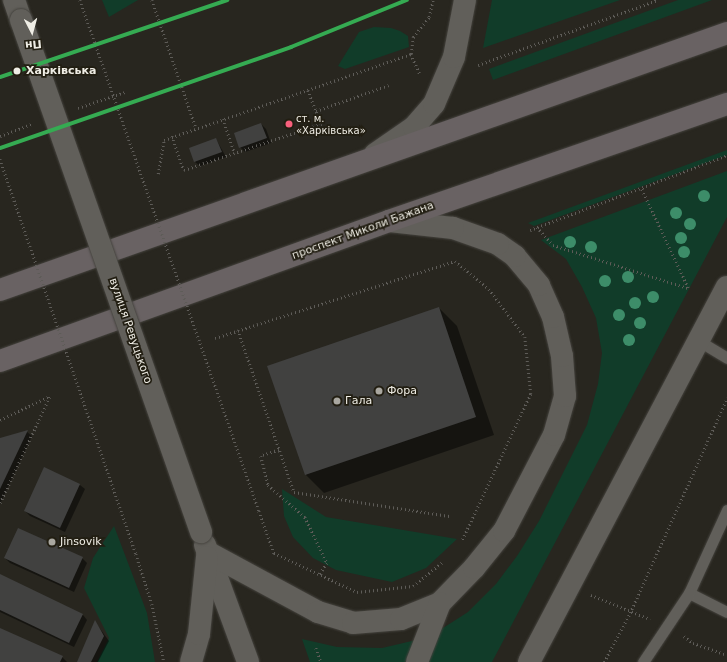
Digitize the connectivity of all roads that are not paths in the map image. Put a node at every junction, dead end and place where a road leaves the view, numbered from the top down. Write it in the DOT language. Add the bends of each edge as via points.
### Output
graph roads {
  1 [pos="14,0"];
  2 [pos="465,0"];
  3 [pos="727,33"];
  4 [pos="727,104"];
  5 [pos="369,158"];
  6 [pos="389,221"];
  7 [pos="727,286"];
  8 [pos="0,290"];
  9 [pos="699,341"];
  10 [pos="727,358"];
  11 [pos="0,361"];
  12 [pos="727,510"];
  13 [pos="204,542"];
  14 [pos="689,593"];
  15 [pos="440,603"];
  16 [pos="727,612"];
  17 [pos="191,662"];
  18 [pos="248,662"];
  19 [pos="417,662"];
  20 [pos="529,662"];
  21 [pos="643,662"];
  1 -- 13 [label="street, вулиця Ревуцького, bridge"];
  2 -- 5 [label="street" via="450,69 434,104 414,127"];
  3 -- 5 [label="highway"];
  4 -- 6 [label="highway, проспект Миколи Бажана"];
  5 -- 8 [label="highway"];
  6 -- 11 [label="highway, проспект Миколи Бажана"];
  6 -- 15 [label="street" via="453,228 498,244 515,256 539,285 553,317 562,356 565,396 554,435 504,531 474,568"];
  7 -- 9 [label="street"];
  9 -- 10 [label="lane"];
  9 -- 20 [label="street"];
  12 -- 14 [label="lane"];
  13 -- 15 [label="street" via="318,612 353,623 401,619"];
  13 -- 17 [label="street" via="199,634"];
  13 -- 18 [label="street, вулиця Ревуцького"];
  14 -- 16 [label="lane"];
  14 -- 21 [label="lane"];
  15 -- 19 [label="street"];
}
